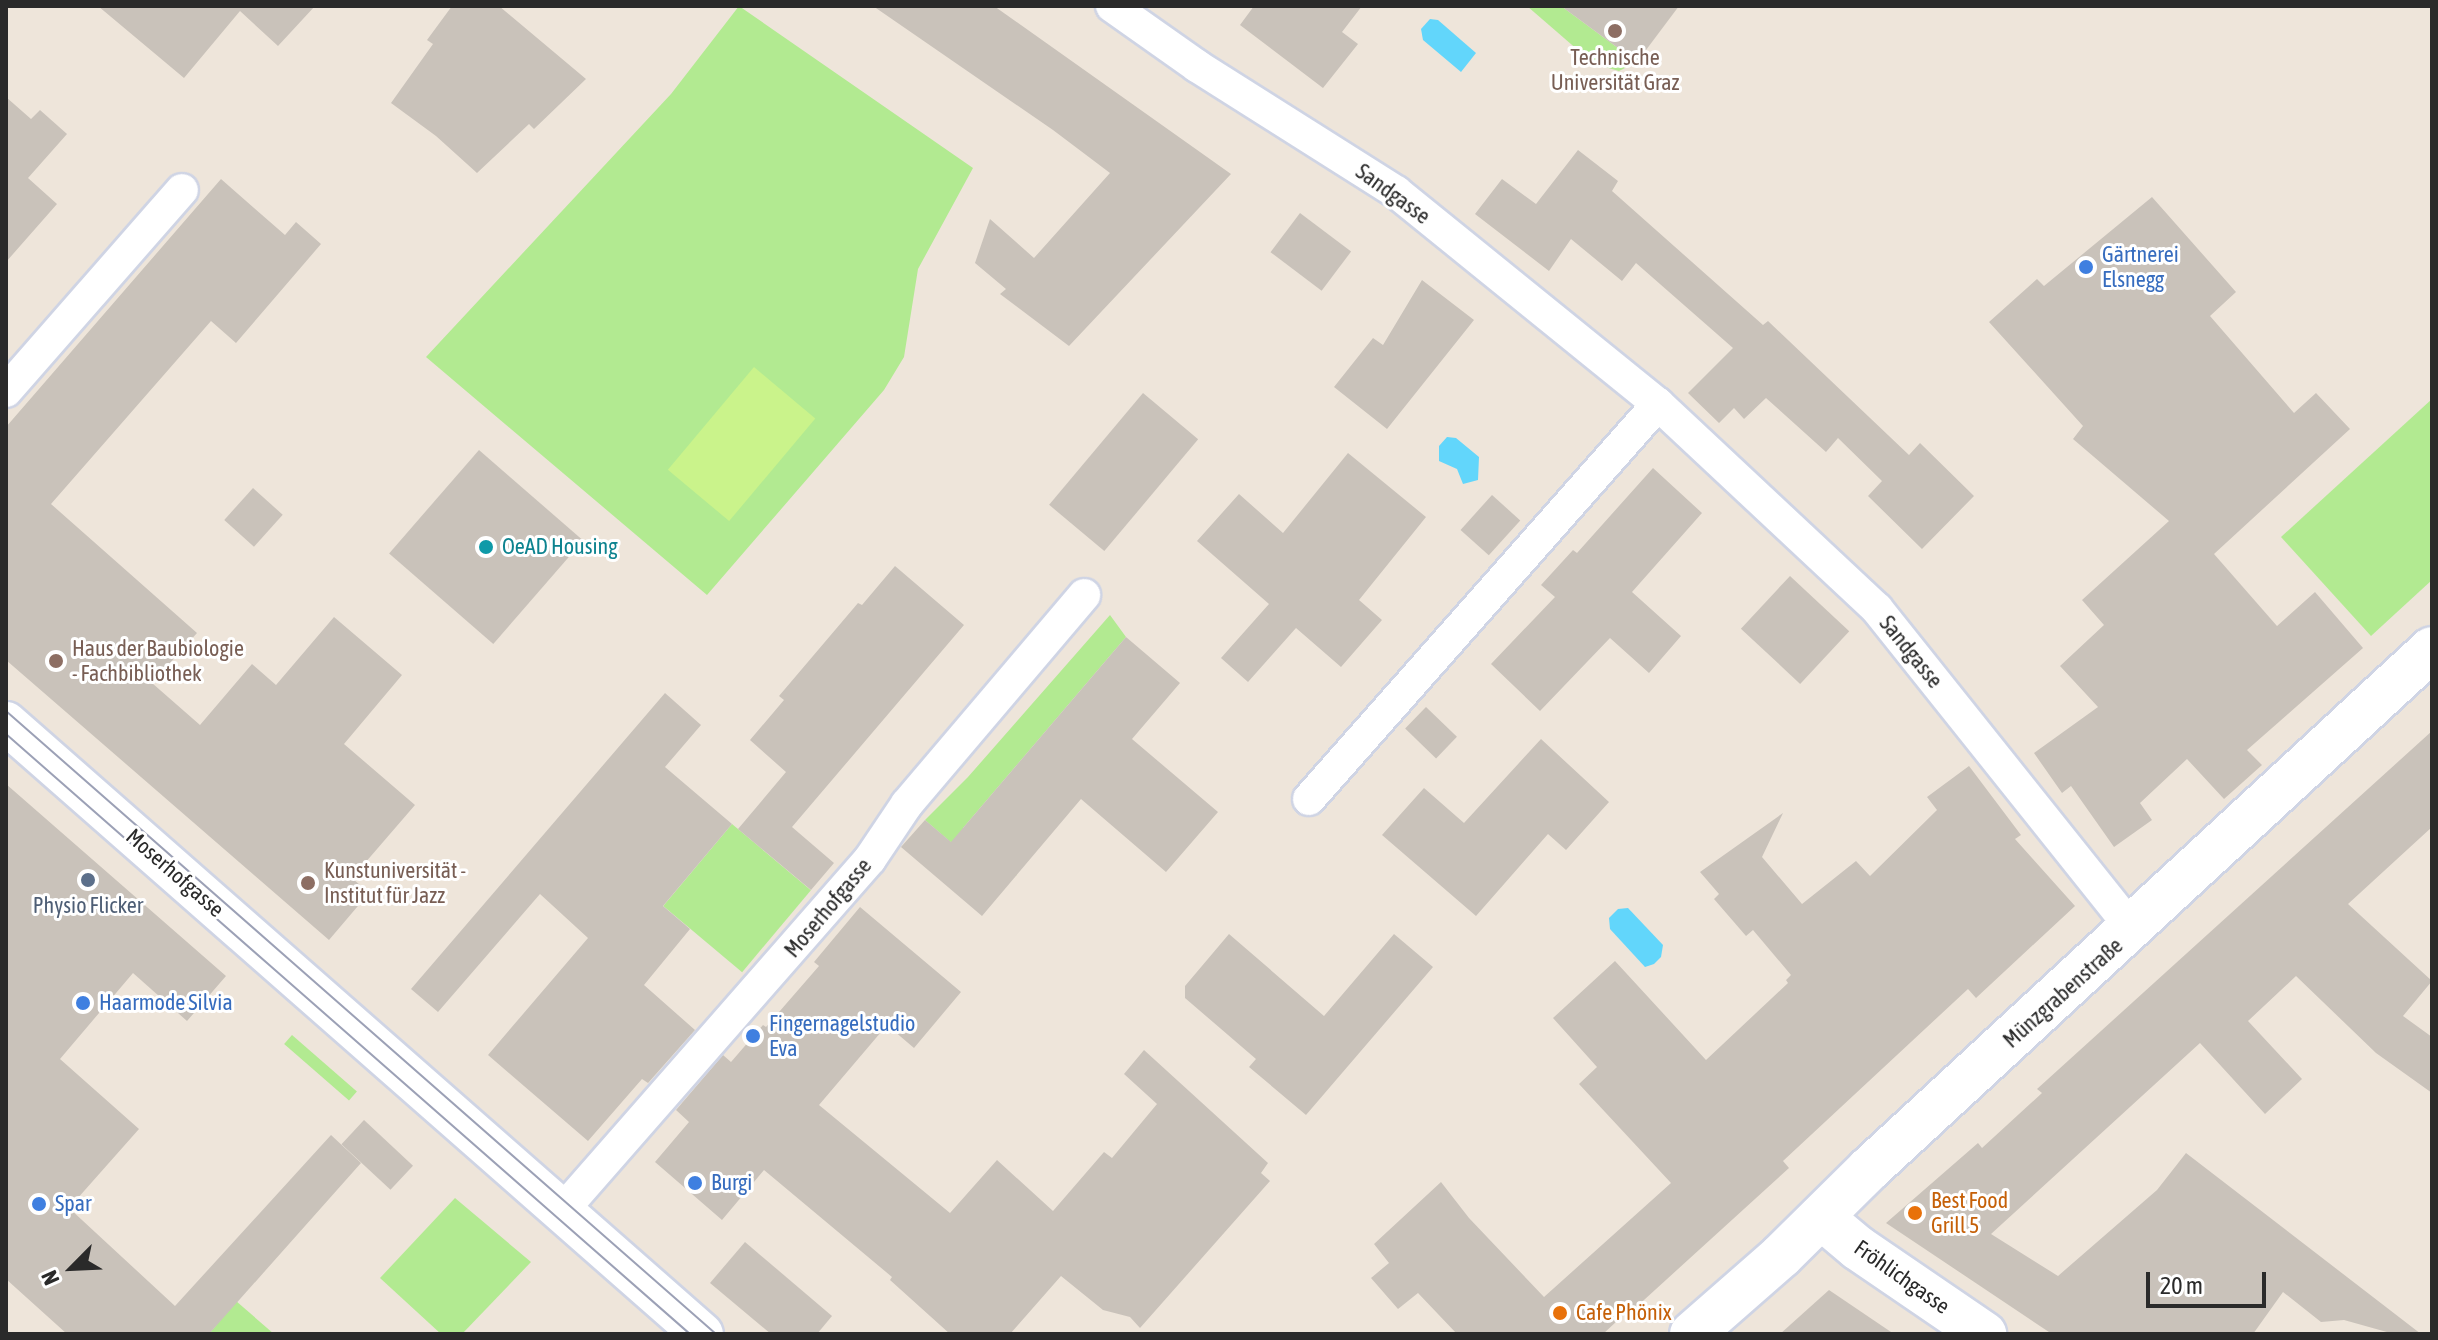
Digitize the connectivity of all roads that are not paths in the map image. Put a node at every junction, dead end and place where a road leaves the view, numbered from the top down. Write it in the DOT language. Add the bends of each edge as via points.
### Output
graph roads {
  1 [pos="1112,6"];
  2 [pos="182,190"];
  3 [pos="6,391"];
  4 [pos="1658,404"];
  5 [pos="1084,595"];
  6 [pos="2432,649"];
  7 [pos="6,723"];
  8 [pos="1309,799"];
  9 [pos="2132,929"];
  10 [pos="561,1212"];
  11 [pos="1821,1217"];
  12 [pos="702,1334"];
  13 [pos="1692,1334"];
  14 [pos="1984,1334"];
  1 -- 4 [label="street, Sandgasse" via="1396,192"];
  2 -- 3 [label="street"];
  4 -- 8 [label="street"];
  4 -- 9 [label="street, Sandgasse" via="1877,609"];
  5 -- 10 [label="street, Moserhofgasse" via="907,804 870,859"];
  6 -- 9 [label="main road, Münzgrabenstraße"];
  7 -- 10 [label="street, Moserhofgasse"];
  9 -- 11 [label="main road, Münzgrabenstraße"];
  10 -- 12 [label="street, Moserhofgasse"];
  11 -- 13 [label="main road, Münzgrabenstraße"];
  11 -- 14 [label="main road, Fröhlichgasse"];
}
